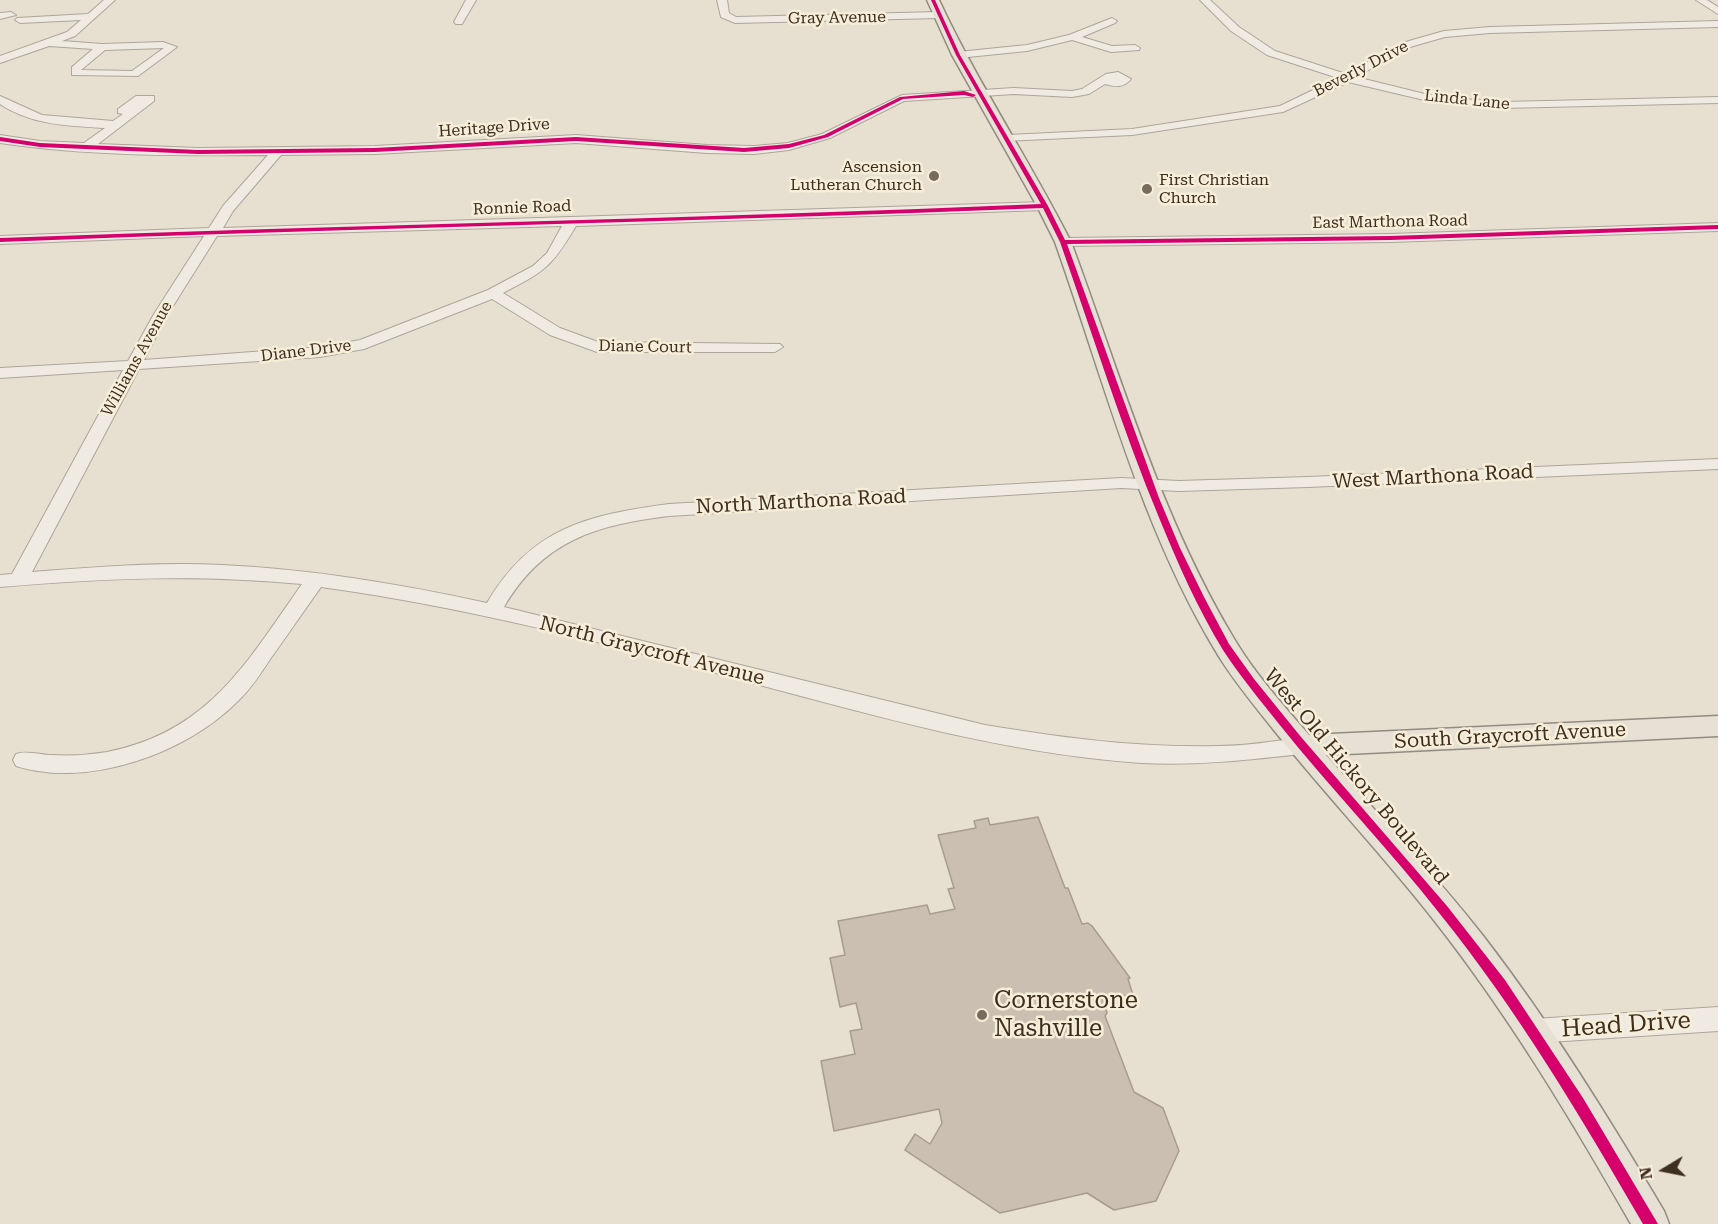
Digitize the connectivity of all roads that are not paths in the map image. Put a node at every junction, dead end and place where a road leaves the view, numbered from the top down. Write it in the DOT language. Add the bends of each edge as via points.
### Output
graph roads {
  1 [pos="110,0"];
  2 [pos="471,0"];
  3 [pos="723,0"];
  4 [pos="933,0"];
  5 [pos="1205,0"];
  6 [pos="1701,0"];
  7 [pos="1718,11"];
  8 [pos="939,15"];
  9 [pos="0,16"];
  10 [pos="90,17"];
  11 [pos="1112,21"];
  12 [pos="459,22"];
  13 [pos="1718,24"];
  14 [pos="1072,37"];
  15 [pos="50,44"];
  16 [pos="102,47"];
  17 [pos="1135,48"];
  18 [pos="958,55"];
  19 [pos="0,60"];
  20 [pos="1347,78"];
  21 [pos="1104,79"];
  22 [pos="976,95"];
  23 [pos="0,99"];
  24 [pos="1718,100"];
  25 [pos="132,112"];
  26 [pos="116,125"];
  27 [pos="0,139"];
  28 [pos="1008,139"];
  29 [pos="87,147"];
  30 [pos="277,152"];
  31 [pos="1046,206"];
  32 [pos="573,221"];
  33 [pos="1718,227"];
  34 [pos="213,230"];
  35 [pos="0,240"];
  36 [pos="1063,242"];
  37 [pos="493,293"];
  38 [pos="775,347"];
  39 [pos="133,365"];
  40 [pos="0,373"];
  41 [pos="1718,464"];
  42 [pos="1149,484"];
  43 [pos="316,579"];
  44 [pos="9,580"];
  45 [pos="492,612"];
  46 [pos="1718,726"];
  47 [pos="1301,746"];
  48 [pos="24,760"];
  49 [pos="1718,1019"];
  50 [pos="1534,1031"];
  51 [pos="1651,1224"];
  1 -- 10 [label="street"];
  2 -- 12 [label="street"];
  3 -- 8 [label="street, Gray Avenue" via="724,15 735,20 831,13"];
  4 -- 8 [label="main road, West Old Hickory Boulevard"];
  5 -- 20 [label="street, Linda Lane" via="1235,29 1264,49"];
  6 -- 7 [label="street"];
  8 -- 18 [label="main road, West Old Hickory Boulevard"];
  9 -- 10 [label="street"];
  10 -- 15 [label="street" via="71,34"];
  11 -- 14 [label="street"];
  13 -- 20 [label="street, Beverly Drive" via="1444,34 1406,45"];
  14 -- 17 [label="street" via="1111,49"];
  14 -- 18 [label="street" via="1027,48"];
  15 -- 16 [label="street"];
  15 -- 19 [label="street"];
  16 -- 16 [label="street" via="163,45 172,47 134,74 76,73"];
  18 -- 22 [label="main road, West Old Hickory Boulevard"];
  20 -- 24 [label="street, Linda Lane" via="1437,100 1488,105"];
  20 -- 28 [label="street, Beverly Drive" via="1287,107 1255,113 1132,132"];
  21 -- 22 [label="street, Heritage Drive" via="1085,92 1072,94 1014,91"];
  22 -- 28 [label="main road, West Old Hickory Boulevard"];
  22 -- 30 [label="street, Heritage Drive" via="968,100 890,105 826,136 764,149 568,139 395,150"];
  23 -- 26 [label="street" via="14,109 39,117"];
  25 -- 26 [label="street"];
  26 -- 29 [label="street"];
  27 -- 29 [label="street, Heritage Drive"];
  28 -- 31 [label="main road, West Old Hickory Boulevard"];
  29 -- 30 [label="street, Heritage Drive"];
  30 -- 34 [label="street, Williams Avenue"];
  31 -- 32 [label="street, Ronnie Road"];
  31 -- 36 [label="main road, West Old Hickory Boulevard"];
  32 -- 34 [label="street, Ronnie Road"];
  32 -- 37 [label="street, Diane Drive" via="552,255 538,269"];
  33 -- 36 [label="street, East Marthona Road" via="1390,238"];
  34 -- 35 [label="street, Ronnie Road"];
  34 -- 39 [label="street, Williams Avenue"];
  36 -- 42 [label="main road, West Old Hickory Boulevard"];
  37 -- 38 [label="street, Diane Court" via="546,328 597,347"];
  37 -- 39 [label="street, Diane Drive" via="388,337 333,351"];
  39 -- 40 [label="street, Diane Drive"];
  39 -- 44 [label="street, Williams Avenue"];
  41 -- 42 [label="street, West Marthona Road" via="1308,482"];
  42 -- 45 [label="street, North Marthona Road" via="669,510 604,519 542,549 503,589"];
  42 -- 47 [label="main road, West Old Hickory Boulevard" via="1184,568 1226,647"];
  43 -- 44 [label="street, North Graycroft Avenue" via="250,572 159,571"];
  43 -- 45 [label="street, North Graycroft Avenue"];
  43 -- 48 [label="street" via="230,697 184,732 111,759 83,764 44,765"];
  45 -- 47 [label="street, North Graycroft Avenue" via="679,656 902,716 1022,741 1123,753 1194,756"];
  46 -- 47 [label="main road, South Graycroft Avenue"];
  47 -- 50 [label="main road, West Old Hickory Boulevard" via="1444,910"];
  49 -- 50 [label="street, Head Drive"];
  50 -- 51 [label="main road, West Old Hickory Boulevard"];
}
